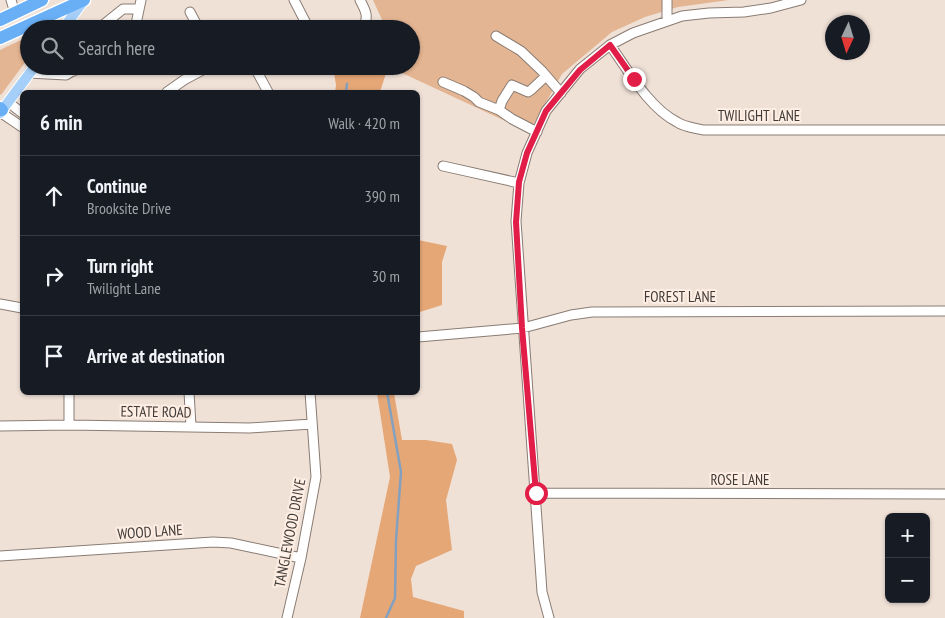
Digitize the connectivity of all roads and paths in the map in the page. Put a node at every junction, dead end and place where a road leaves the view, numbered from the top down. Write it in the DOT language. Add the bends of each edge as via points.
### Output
graph roads {
  1 [pos="11,0"];
  2 [pos="84,0"];
  3 [pos="294,0"];
  4 [pos="360,0"];
  5 [pos="667,0"];
  6 [pos="801,0"];
  7 [pos="36,1"];
  8 [pos="138,3"];
  9 [pos="190,12"];
  10 [pos="15,14"];
  11 [pos="0,20"];
  12 [pos="40,20"];
  13 [pos="70,20"];
  14 [pos="109,20"];
  15 [pos="136,20"];
  16 [pos="195,20"];
  17 [pos="304,20"];
  18 [pos="367,20"];
  19 [pos="667,21"];
  20 [pos="20,29"];
  21 [pos="496,36"];
  22 [pos="0,38"];
  23 [pos="610,45"];
  24 [pos="28,75"];
  25 [pos="193,75"];
  26 [pos="259,75"];
  27 [pos="546,76"];
  28 [pos="443,82"];
  29 [pos="173,90"];
  30 [pos="267,90"];
  31 [pos="561,93"];
  32 [pos="2,109"];
  33 [pos="498,110"];
  34 [pos="20,113"];
  35 [pos="20,125"];
  36 [pos="945,130"];
  37 [pos="537,132"];
  38 [pos="443,166"];
  39 [pos="519,182"];
  40 [pos="0,304"];
  41 [pos="20,308"];
  42 [pos="945,311"];
  43 [pos="522,328"];
  44 [pos="420,337"];
  45 [pos="69,395"];
  46 [pos="189,395"];
  47 [pos="310,395"];
  48 [pos="312,424"];
  49 [pos="69,425"];
  50 [pos="0,426"];
  51 [pos="191,426"];
  52 [pos="536,493"];
  53 [pos="945,494"];
  54 [pos="0,556"];
  55 [pos="301,558"];
  56 [pos="287,618"];
  57 [pos="549,618"];
  1 -- 10 [label="street"];
  2 -- 12 [label="highway"];
  2 -- 13 [label="main road"];
  3 -- 17 [label="street"];
  4 -- 18 [label="street"];
  5 -- 19 [label="street"];
  6 -- 19 [label="street" via="744,12 682,16"];
  7 -- 10 [label="highway"];
  8 -- 14 [label="street"];
  8 -- 15 [label="street"];
  9 -- 16 [label="street"];
  10 -- 11 [label="highway"];
  19 -- 23 [label="street"];
  20 -- 22 [label="highway"];
  21 -- 27 [label="street" via="521,51"];
  23 -- 31 [label="street" via="580,70"];
  23 -- 36 [label="street, TWILIGHT LANE" via="658,110 678,123 703,130"];
  24 -- 32 [label="main road"];
  25 -- 29 [label="street"];
  26 -- 30 [label="street"];
  27 -- 31 [label="street"];
  27 -- 33 [label="street" via="528,92 512,84"];
  28 -- 33 [label="street"];
  31 -- 37 [label="street" via="546,111"];
  32 -- 34 [label="street"];
  32 -- 35 [label="street"];
  33 -- 37 [label="street"];
  37 -- 39 [label="street"];
  38 -- 39 [label="street"];
  39 -- 43 [label="street" via="516,222"];
  40 -- 41 [label="street"];
  42 -- 43 [label="street, FOREST LANE" via="592,312"];
  43 -- 44 [label="street, FOREST LANE"];
  43 -- 52 [label="street"];
  45 -- 49 [label="street"];
  46 -- 51 [label="street"];
  47 -- 48 [label="street, TANGLEWOOD DRIVE"];
  48 -- 51 [label="street, ESTATE ROAD" via="250,428"];
  48 -- 55 [label="street, TANGLEWOOD DRIVE" via="316,478"];
  49 -- 50 [label="street, ESTATE ROAD"];
  49 -- 51 [label="street, ESTATE ROAD"];
  52 -- 53 [label="street, ROSE LANE"];
  52 -- 57 [label="street" via="542,592"];
  54 -- 55 [label="street, WOOD LANE" via="213,542"];
  55 -- 56 [label="street, TANGLEWOOD DRIVE"];
}
